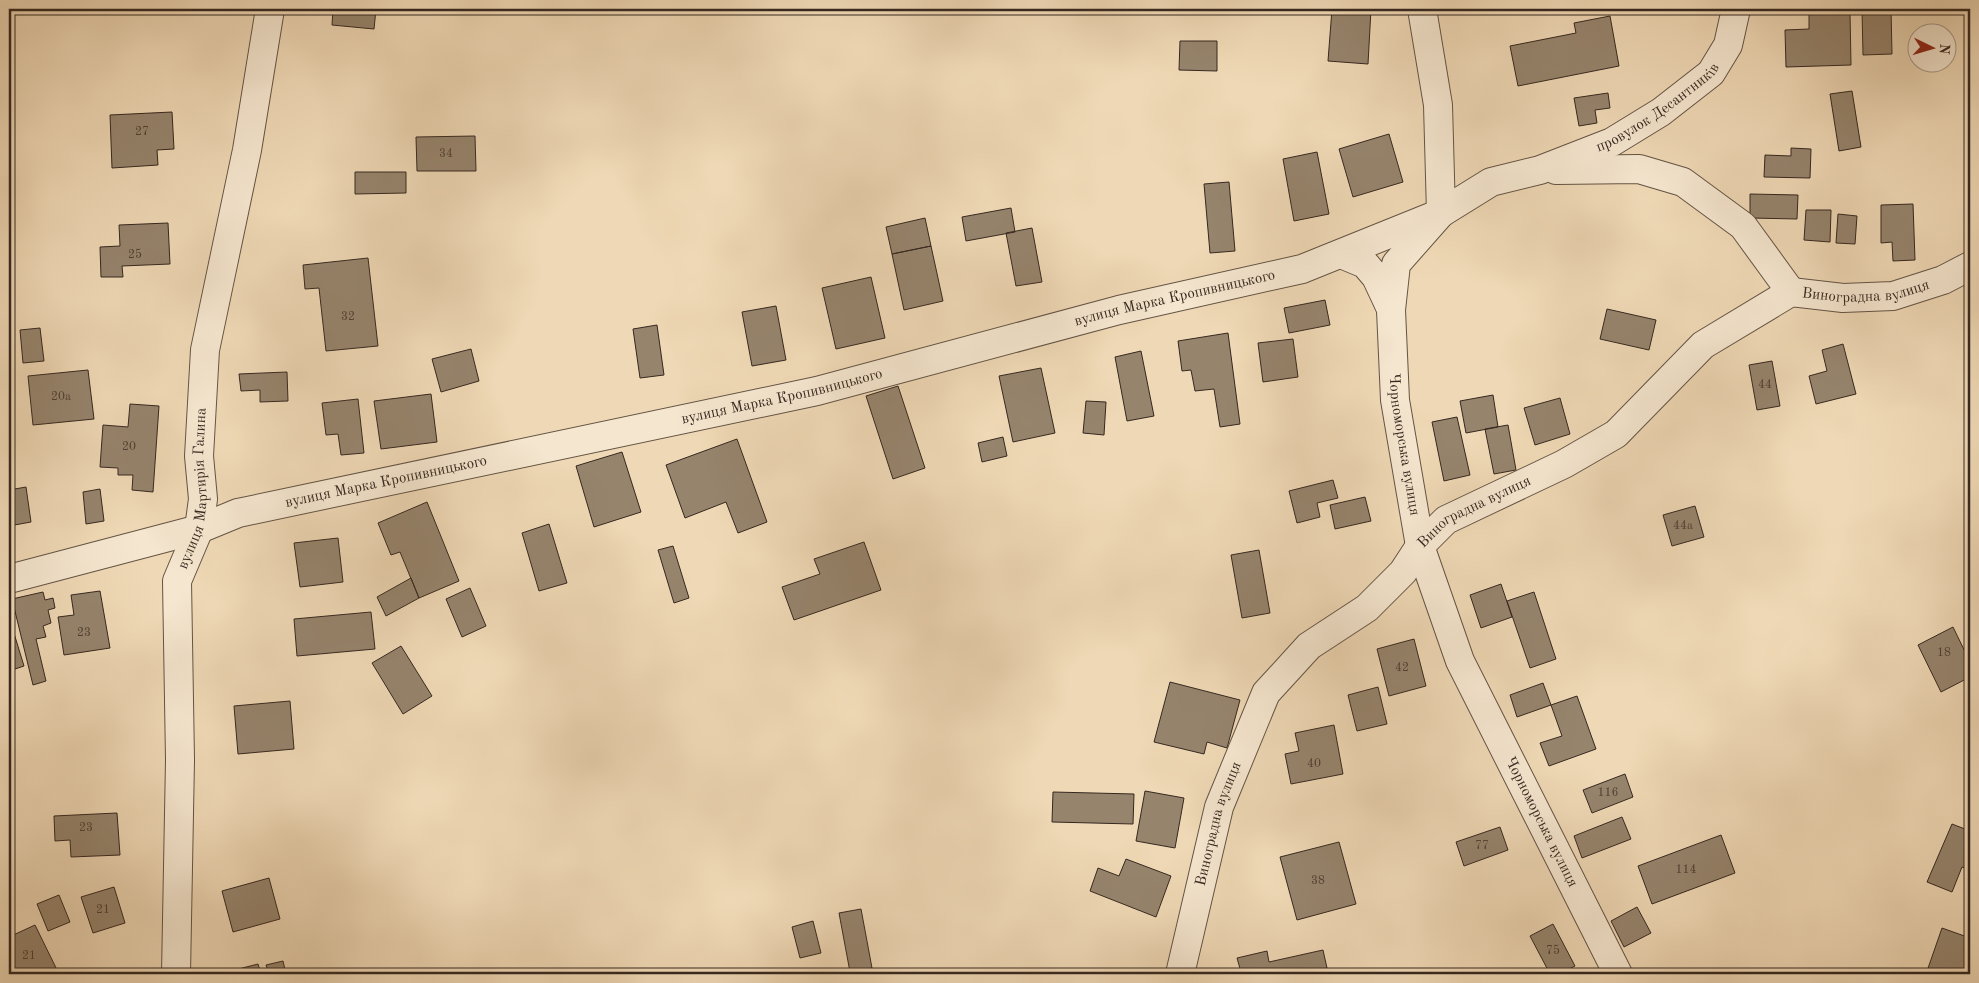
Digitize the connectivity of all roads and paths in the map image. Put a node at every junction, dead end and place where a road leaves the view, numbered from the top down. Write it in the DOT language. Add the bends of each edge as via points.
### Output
graph roads {
  1 [pos="270,9"];
  2 [pos="1422,9"];
  3 [pos="1736,9"];
  4 [pos="1540,170"];
  5 [pos="1441,213"];
  6 [pos="1341,254"];
  7 [pos="1970,266"];
  8 [pos="1792,292"];
  9 [pos="1391,310"];
  10 [pos="199,529"];
  11 [pos="1420,546"];
  12 [pos="9,579"];
  13 [pos="176,974"];
  14 [pos="1180,974"];
  15 [pos="1618,974"];
  1 -- 10 [label="street, вулиця Мартирія Галина" via="247,150 206,350 199,456 202,499"];
  2 -- 5 [label="street" via="1438,105"];
  3 -- 4 [label="street, провулок Десантників" via="1728,45 1711,72 1661,112 1612,142"];
  4 -- 5 [label="street, вулиця Марка Кропивницького" via="1491,182"];
  4 -- 8 [label="street" via="1639,169 1683,182 1743,226"];
  5 -- 6 [label="street, вулиця Марка Кропивницького"];
  5 -- 9 [label="street, Чорноморська вулиця" via="1396,264"];
  6 -- 9 [label="street" via="1365,264 1376,277"];
  6 -- 10 [label="street, вулиця Марка Кропивницького" via="1302,269 1119,310 816,391 238,513"];
  7 -- 8 [label="street, Виноградна вулиця" via="1943,280 1893,296 1843,298"];
  8 -- 11 [label="street, Виноградна вулиця" via="1703,346 1616,434 1564,464 1446,520"];
  9 -- 11 [label="street, Чорноморська вулиця" via="1395,400"];
  10 -- 12 [label="street, вулиця Марка Кропивницького"];
  10 -- 13 [label="street, вулиця Мартирія Галина" via="177,581 180,760"];
  11 -- 14 [label="street, Виноградна вулиця" via="1403,572 1367,608 1309,646 1266,693 1219,808"];
  11 -- 15 [label="street, Чорноморська вулиця" via="1460,661"];
}
